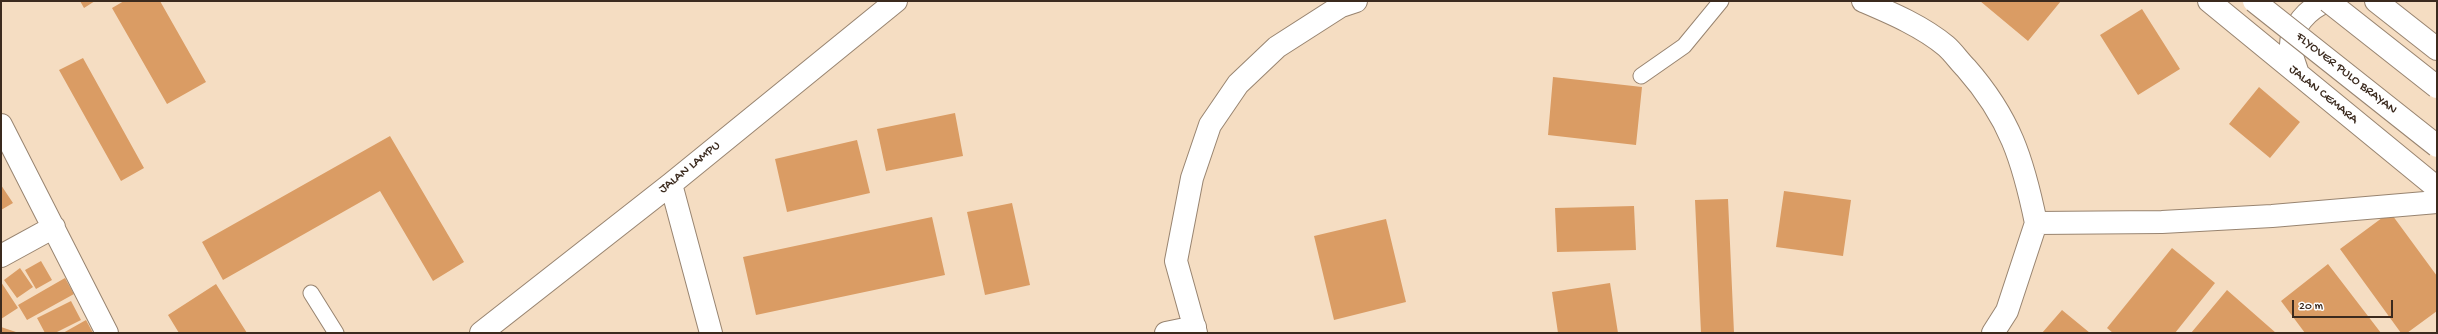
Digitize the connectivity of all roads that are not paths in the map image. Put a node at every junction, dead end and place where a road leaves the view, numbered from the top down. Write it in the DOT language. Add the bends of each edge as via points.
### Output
graph roads {
  1 [pos="896,1"];
  2 [pos="1356,1"];
  3 [pos="1721,1"];
  4 [pos="1863,1"];
  5 [pos="2209,1"];
  6 [pos="2254,1"];
  7 [pos="2328,1"];
  8 [pos="2376,1"];
  9 [pos="2437,49"];
  10 [pos="2298,74"];
  11 [pos="1641,76"];
  12 [pos="2437,88"];
  13 [pos="1,125"];
  14 [pos="2437,146"];
  15 [pos="670,184"];
  16 [pos="2437,188"];
  17 [pos="2437,202"];
  18 [pos="2036,223"];
  19 [pos="54,227"];
  20 [pos="1,256"];
  21 [pos="311,293"];
  22 [pos="493,330"];
  23 [pos="1196,330"];
  24 [pos="107,333"];
  25 [pos="336,333"];
  26 [pos="712,333"];
  27 [pos="1166,333"];
  28 [pos="1993,333"];
  1 -- 15 [label="main road, JALAN LAMPU"];
  2 -- 23 [label="main road" via="1341,6 1277,47 1238,84 1210,125 1192,178 1176,261"];
  3 -- 11 [label="lane" via="1684,46"];
  4 -- 18 [label="main road" via="1895,14 1946,46 1983,88 2010,132 2026,173"];
  5 -- 10 [label="main road, JALAN CEMARA"];
  6 -- 14 [label="main road, FLYOVER PULO BRAYAN, bridge"];
  7 -- 10 [label="main road" via="2305,15 2294,32 2291,50"];
  7 -- 12 [label="main road, bridge"];
  8 -- 9 [label="main road"];
  10 -- 16 [label="main road, JALAN CEMARA"];
  13 -- 19 [label="main road"];
  15 -- 22 [label="main road, JALAN LAMPU"];
  15 -- 26 [label="main road"];
  17 -- 18 [label="main road" via="2162,222"];
  18 -- 28 [label="main road" via="2007,311"];
  19 -- 20 [label="main road"];
  19 -- 24 [label="main road"];
  21 -- 25 [label="lane"];
  23 -- 27 [label="main road"];
}
